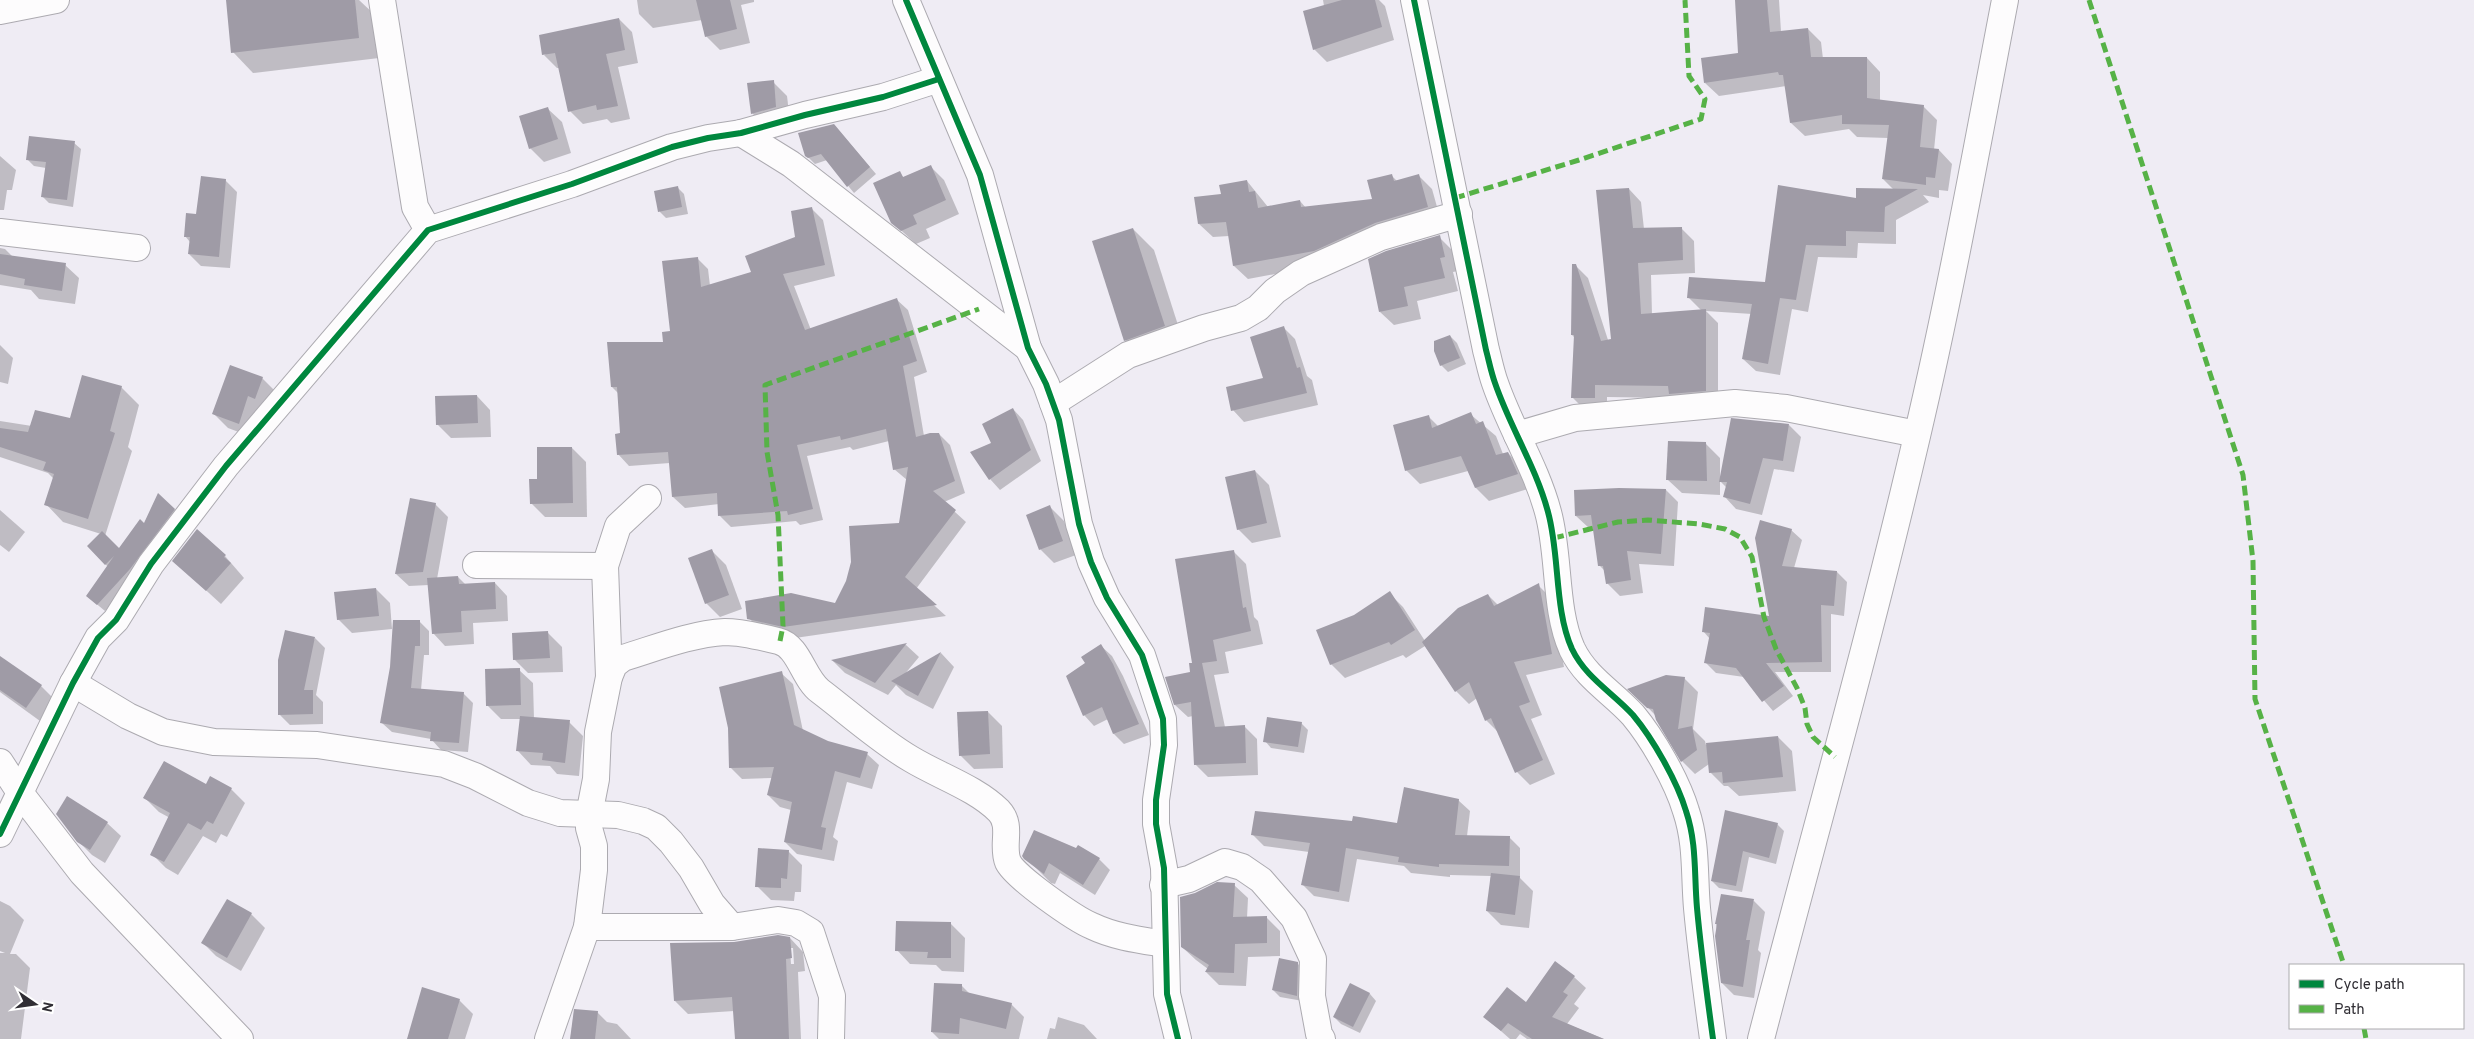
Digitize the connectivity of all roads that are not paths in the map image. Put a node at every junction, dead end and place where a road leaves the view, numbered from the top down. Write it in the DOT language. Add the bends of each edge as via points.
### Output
graph roads {
  1 [pos="56,0"];
  2 [pos="382,0"];
  3 [pos="906,0"];
  4 [pos="1414,0"];
  5 [pos="2005,0"];
  6 [pos="0,11"];
  7 [pos="939,79"];
  8 [pos="741,133"];
  9 [pos="1459,214"];
  10 [pos="428,230"];
  11 [pos="0,232"];
  12 [pos="136,248"];
  13 [pos="1028,348"];
  14 [pos="1053,403"];
  15 [pos="1918,434"];
  16 [pos="1517,435"];
  17 [pos="648,498"];
  18 [pos="476,565"];
  19 [pos="605,566"];
  20 [pos="609,677"];
  21 [pos="73,683"];
  22 [pos="0,762"];
  23 [pos="21,794"];
  24 [pos="589,814"];
  25 [pos="0,834"];
  26 [pos="1162,885"];
  27 [pos="587,927"];
  28 [pos="732,927"];
  29 [pos="1165,944"];
  30 [pos="239,1036"];
  31 [pos="548,1039"];
  32 [pos="831,1039"];
  33 [pos="1178,1039"];
  34 [pos="1322,1039"];
  35 [pos="1713,1039"];
  36 [pos="1761,1039"];
  1 -- 6 [label="street"];
  2 -- 10 [label="street" via="415,207"];
  3 -- 7 [label="street"];
  4 -- 9 [label="street"];
  5 -- 15 [label="street"];
  7 -- 8 [label="street" via="883,97"];
  7 -- 13 [label="street" via="980,175"];
  8 -- 10 [label="street" via="672,147 572,184"];
  8 -- 13 [label="street" via="791,164"];
  9 -- 14 [label="street" via="1381,237 1302,273 1241,318 1128,355"];
  9 -- 16 [label="street" via="1495,382"];
  10 -- 21 [label="street" via="226,466 151,564 116,620 98,638"];
  11 -- 12 [label="street"];
  13 -- 14 [label="street"];
  14 -- 26 [label="street" via="1079,524 1091,562 1107,598 1142,655 1163,719 1164,745 1156,800 1156,824 1164,868"];
  15 -- 16 [label="street" via="1786,408 1735,403 1575,418"];
  15 -- 36 [label="street"];
  16 -- 35 [label="street" via="1539,482 1548,512 1566,629 1572,648 1596,683 1633,716 1655,748 1686,810 1695,849 1696,906"];
  17 -- 19 [label="street" via="618,526"];
  18 -- 19 [label="street"];
  19 -- 20 [label="street"];
  20 -- 24 [label="street" via="598,732 596,779"];
  20 -- 29 [label="street" via="614,665 623,658 701,634 728,632 780,641 792,650 817,689 909,758 986,800 1001,813 1007,826 1008,862 1027,882 1091,926 1127,938"];
  21 -- 23 [label="street"];
  21 -- 24 [label="street" via="128,716 164,732 214,742 317,745 444,764 528,803 560,813"];
  22 -- 23 [label="street"];
  23 -- 25 [label="street"];
  23 -- 30 [label="street" via="87,879"];
  24 -- 27 [label="street" via="594,870"];
  24 -- 28 [label="street" via="618,815 656,827 691,868 712,904"];
  26 -- 29 [label="street"];
  26 -- 34 [label="street" via="1189,879 1225,862 1242,867 1261,880 1294,918 1313,959 1312,996"];
  27 -- 28 [label="street"];
  27 -- 31 [label="street"];
  28 -- 32 [label="street" via="778,920 796,922 811,932 832,996"];
  29 -- 33 [label="street" via="1167,994"];
}
